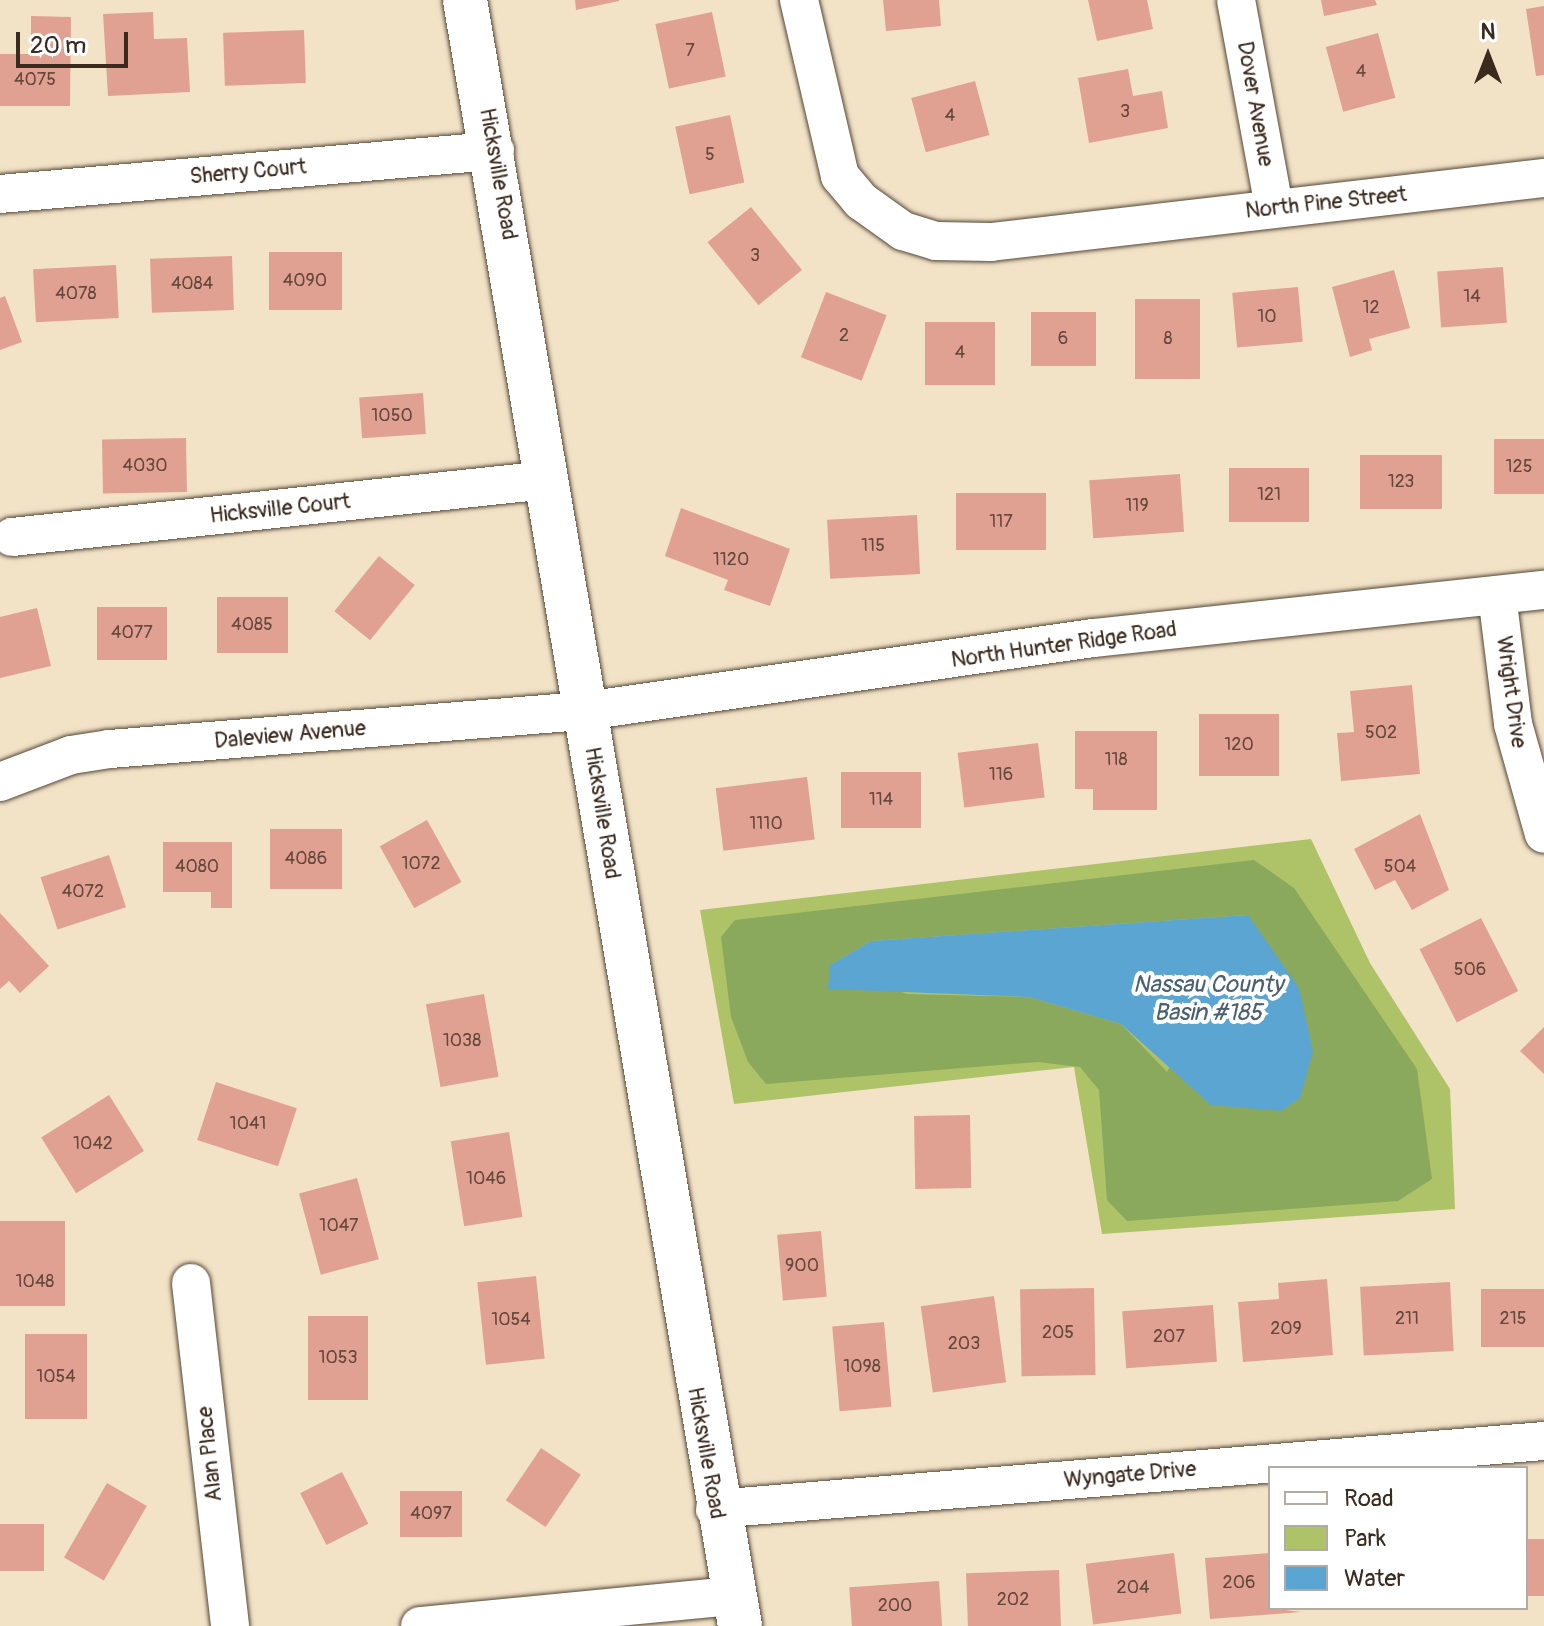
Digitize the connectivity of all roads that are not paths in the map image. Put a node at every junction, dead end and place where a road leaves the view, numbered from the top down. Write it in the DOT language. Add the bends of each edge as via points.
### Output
graph roads {
  1 [pos="465,0"];
  2 [pos="799,0"];
  3 [pos="1236,0"];
  4 [pos="495,151"];
  5 [pos="1544,178"];
  6 [pos="0,194"];
  7 [pos="1274,208"];
  8 [pos="547,480"];
  9 [pos="12,537"];
  10 [pos="1544,590"];
  11 [pos="1497,595"];
  12 [pos="585,711"];
  13 [pos="0,782"];
  14 [pos="1544,834"];
  15 [pos="191,1283"];
  16 [pos="1544,1441"];
  17 [pos="715,1509"];
  18 [pos="737,1611"];
  19 [pos="230,1626"];
  20 [pos="420,1626"];
  1 -- 4 [label="main road, Hicksville Road"];
  2 -- 7 [label="street, North Pine Street" via="832,155 861,201 903,231 936,241"];
  3 -- 7 [label="street, Dover Avenue"];
  4 -- 6 [label="street, Sherry Court"];
  4 -- 8 [label="main road, Hicksville Road"];
  5 -- 7 [label="street, North Pine Street"];
  8 -- 9 [label="street, Hicksville Court"];
  8 -- 12 [label="main road, Hicksville Road"];
  10 -- 11 [label="street, North Hunter Ridge Road"];
  11 -- 12 [label="street, North Hunter Ridge Road" via="1093,638"];
  11 -- 14 [label="street, Wright Drive" via="1513,724"];
  12 -- 13 [label="street, Daleview Avenue" via="110,749 71,755"];
  12 -- 17 [label="main road, Hicksville Road"];
  15 -- 19 [label="street, Alan Place"];
  16 -- 17 [label="street, Wyngate Drive"];
  17 -- 18 [label="main road, Hicksville Road"];
  18 -- 20 [label="street"];
}
